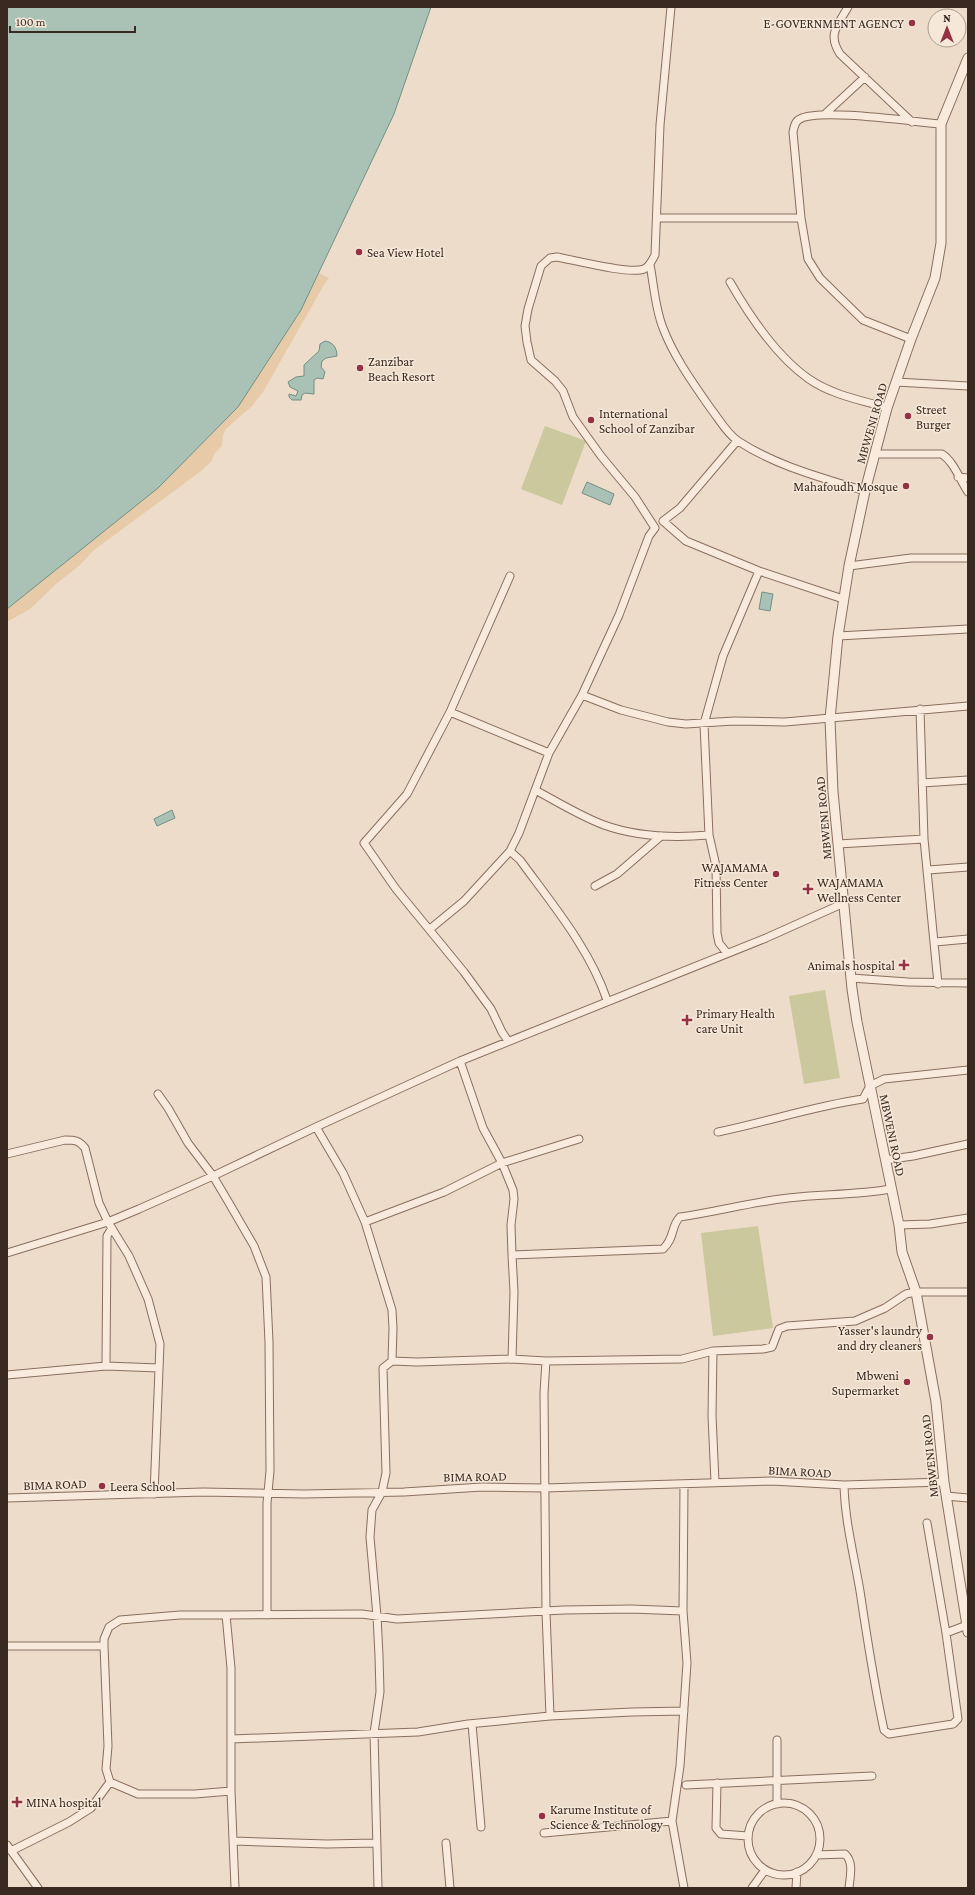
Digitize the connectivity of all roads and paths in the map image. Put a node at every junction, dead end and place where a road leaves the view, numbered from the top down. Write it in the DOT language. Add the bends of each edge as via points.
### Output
graph roads {
  1 [pos="672,7"];
  2 [pos="848,7"];
  3 [pos="968,58"];
  4 [pos="865,78"];
  5 [pos="825,114"];
  6 [pos="912,122"];
  7 [pos="941,124"];
  8 [pos="657,218"];
  9 [pos="801,218"];
  10 [pos="650,265"];
  11 [pos="730,282"];
  12 [pos="911,339"];
  13 [pos="896,382"];
  14 [pos="968,386"];
  15 [pos="887,408"];
  16 [pos="737,441"];
  17 [pos="875,454"];
  18 [pos="958,477"];
  19 [pos="968,478"];
  20 [pos="866,491"];
  21 [pos="968,492"];
  22 [pos="663,521"];
  23 [pos="655,528"];
  24 [pos="968,558"];
  25 [pos="849,566"];
  26 [pos="760,571"];
  27 [pos="510,576"];
  28 [pos="843,599"];
  29 [pos="968,630"];
  30 [pos="838,636"];
  31 [pos="582,695"];
  32 [pos="968,706"];
  33 [pos="920,709"];
  34 [pos="450,712"];
  35 [pos="830,719"];
  36 [pos="704,724"];
  37 [pos="549,753"];
  38 [pos="968,780"];
  39 [pos="922,783"];
  40 [pos="535,790"];
  41 [pos="709,835"];
  42 [pos="661,836"];
  43 [pos="924,838"];
  44 [pos="838,844"];
  45 [pos="510,851"];
  46 [pos="968,867"];
  47 [pos="928,870"];
  48 [pos="595,886"];
  49 [pos="844,903"];
  50 [pos="430,929"];
  51 [pos="968,939"];
  52 [pos="935,942"];
  53 [pos="727,953"];
  54 [pos="851,978"];
  55 [pos="968,983"];
  56 [pos="938,984"];
  57 [pos="607,1000"];
  58 [pos="508,1041"];
  59 [pos="460,1061"];
  60 [pos="968,1070"];
  61 [pos="870,1086"];
  62 [pos="158,1094"];
  63 [pos="316,1126"];
  64 [pos="718,1132"];
  65 [pos="579,1139"];
  66 [pos="968,1144"];
  67 [pos="7,1154"];
  68 [pos="885,1160"];
  69 [pos="502,1163"];
  70 [pos="213,1176"];
  71 [pos="891,1189"];
  72 [pos="968,1218"];
  73 [pos="365,1222"];
  74 [pos="110,1225"];
  75 [pos="899,1225"];
  76 [pos="7,1253"];
  77 [pos="512,1255"];
  78 [pos="916,1292"];
  79 [pos="968,1292"];
  80 [pos="713,1351"];
  81 [pos="512,1360"];
  82 [pos="392,1361"];
  83 [pos="546,1361"];
  84 [pos="106,1366"];
  85 [pos="159,1368"];
  86 [pos="7,1375"];
  87 [pos="716,1482"];
  88 [pos="944,1482"];
  89 [pos="684,1485"];
  90 [pos="844,1485"];
  91 [pos="545,1488"];
  92 [pos="382,1492"];
  93 [pos="154,1494"];
  94 [pos="268,1494"];
  95 [pos="946,1496"];
  96 [pos="7,1498"];
  97 [pos="968,1498"];
  98 [pos="927,1523"];
  99 [pos="965,1591"];
  100 [pos="683,1611"];
  101 [pos="546,1612"];
  102 [pos="226,1615"];
  103 [pos="267,1615"];
  104 [pos="377,1616"];
  105 [pos="967,1629"];
  106 [pos="946,1633"];
  107 [pos="7,1646"];
  108 [pos="104,1646"];
  109 [pos="684,1711"];
  110 [pos="550,1716"];
  111 [pos="472,1724"];
  112 [pos="374,1733"];
  113 [pos="232,1739"];
  114 [pos="777,1740"];
  115 [pos="872,1776"];
  116 [pos="777,1780"];
  117 [pos="110,1782"];
  118 [pos="717,1783"];
  119 [pos="686,1785"];
  120 [pos="231,1791"];
  121 [pos="777,1804"];
  122 [pos="672,1821"];
  123 [pos="481,1827"];
  124 [pos="544,1833"];
  125 [pos="748,1836"];
  126 [pos="233,1841"];
  127 [pos="376,1842"];
  128 [pos="446,1843"];
  129 [pos="9,1848"];
  130 [pos="816,1855"];
  131 [pos="765,1870"];
  132 [pos="797,1872"];
  133 [pos="38,1888"];
  134 [pos="234,1888"];
  135 [pos="378,1888"];
  136 [pos="450,1888"];
  137 [pos="684,1888"];
  138 [pos="752,1888"];
  139 [pos="796,1888"];
  140 [pos="849,1888"];
  1 -- 8 [label="street" via="660,125"];
  2 -- 4 [label="street" via="836,25 835,47"];
  3 -- 7 [label="street, MBWENI ROAD"];
  4 -- 5 [label="street"];
  4 -- 6 [label="street"];
  5 -- 6 [label="street"];
  5 -- 9 [label="street" via="799,119 794,124"];
  6 -- 7 [label="street"];
  7 -- 12 [label="street, MBWENI ROAD" via="941,243 935,278"];
  8 -- 9 [label="street"];
  8 -- 10 [label="street" via="655,255"];
  9 -- 12 [label="street" via="808,259 820,278 863,320"];
  10 -- 16 [label="street" via="662,326 674,353 698,390"];
  10 -- 23 [label="street" via="643,269 630,270 557,257 550,258 541,266 525,326 531,360 563,391 573,417 635,497"];
  11 -- 15 [label="street" via="780,354 809,379 837,393"];
  12 -- 13 [label="street, MBWENI ROAD"];
  13 -- 14 [label="street"];
  13 -- 15 [label="street, MBWENI ROAD"];
  15 -- 17 [label="street, MBWENI ROAD"];
  16 -- 20 [label="street" via="770,458"];
  16 -- 22 [label="street" via="680,508"];
  17 -- 18 [label="street" via="942,454 952,463"];
  17 -- 20 [label="street, MBWENI ROAD"];
  18 -- 19 [label="street"];
  18 -- 21 [label="street"];
  20 -- 25 [label="street, MBWENI ROAD"];
  22 -- 23 [label="street"];
  22 -- 26 [label="street" via="686,541"];
  23 -- 31 [label="street" via="649,536 619,615"];
  24 -- 25 [label="street" via="911,558"];
  25 -- 28 [label="street, MBWENI ROAD"];
  26 -- 28 [label="street"];
  26 -- 36 [label="street" via="723,656"];
  27 -- 34 [label="street"];
  28 -- 30 [label="street, MBWENI ROAD"];
  29 -- 30 [label="street"];
  30 -- 35 [label="street, MBWENI ROAD"];
  31 -- 36 [label="street" via="621,710 668,722"];
  31 -- 37 [label="street"];
  32 -- 33 [label="street"];
  33 -- 35 [label="street"];
  33 -- 39 [label="street"];
  34 -- 37 [label="street"];
  34 -- 50 [label="street" via="407,794 364,843 396,889"];
  35 -- 36 [label="street"];
  35 -- 44 [label="street, MBWENI ROAD"];
  36 -- 41 [label="street"];
  37 -- 40 [label="street"];
  38 -- 39 [label="street"];
  39 -- 43 [label="street"];
  40 -- 42 [label="street" via="603,825 644,835"];
  40 -- 45 [label="street"];
  41 -- 42 [label="street"];
  41 -- 53 [label="street" via="716,866 717,933 719,943"];
  42 -- 48 [label="street" via="617,874"];
  43 -- 44 [label="street"];
  43 -- 47 [label="street"];
  44 -- 49 [label="street, MBWENI ROAD"];
  45 -- 50 [label="street" via="464,901"];
  45 -- 57 [label="street" via="520,860 580,946 601,982"];
  46 -- 47 [label="street"];
  47 -- 52 [label="street"];
  49 -- 53 [label="street"];
  49 -- 54 [label="street, MBWENI ROAD"];
  50 -- 58 [label="street" via="491,1009"];
  51 -- 52 [label="street"];
  52 -- 56 [label="street"];
  53 -- 57 [label="street"];
  54 -- 56 [label="street"];
  54 -- 61 [label="street, MBWENI ROAD"];
  55 -- 56 [label="street"];
  57 -- 58 [label="street" via="595,1008"];
  58 -- 59 [label="street"];
  59 -- 63 [label="street"];
  59 -- 69 [label="street" via="483,1128"];
  60 -- 61 [label="street" via="884,1079"];
  61 -- 64 [label="street" via="863,1099 836,1103"];
  61 -- 68 [label="street, MBWENI ROAD"];
  62 -- 70 [label="street" via="188,1143"];
  63 -- 70 [label="street"];
  63 -- 73 [label="street" via="343,1173"];
  65 -- 69 [label="street"];
  66 -- 68 [label="street"];
  67 -- 74 [label="street" via="65,1140 80,1142 85,1148 99,1203"];
  68 -- 71 [label="street, MBWENI ROAD"];
  69 -- 73 [label="street" via="444,1192"];
  69 -- 77 [label="street" via="514,1199 511,1225"];
  70 -- 74 [label="street"];
  70 -- 94 [label="street" via="254,1246 266,1276 269,1342"];
  71 -- 75 [label="street, MBWENI ROAD"];
  71 -- 77 [label="street" via="838,1196 786,1198 680,1216 675,1221 670,1243 663,1249"];
  72 -- 75 [label="street" via="930,1224"];
  73 -- 82 [label="street" via="392,1310"];
  74 -- 76 [label="street"];
  74 -- 84 [label="street" via="107,1236"];
  74 -- 85 [label="street" via="129,1256 148,1299 160,1344"];
  75 -- 78 [label="street, MBWENI ROAD" via="902,1252"];
  77 -- 81 [label="street"];
  78 -- 79 [label="street"];
  78 -- 80 [label="street" via="906,1294 885,1308 855,1321 787,1326 779,1329 772,1347"];
  78 -- 88 [label="street, MBWENI ROAD" via="936,1402"];
  80 -- 83 [label="street" via="682,1359"];
  80 -- 87 [label="street" via="712,1416"];
  81 -- 82 [label="street"];
  81 -- 83 [label="street"];
  82 -- 92 [label="street" via="383,1368 386,1473"];
  83 -- 91 [label="street"];
  84 -- 85 [label="street"];
  84 -- 86 [label="street"];
  85 -- 93 [label="street"];
  87 -- 89 [label="street, BIMA ROAD"];
  87 -- 90 [label="street, BIMA ROAD" via="772,1481"];
  88 -- 90 [label="street, BIMA ROAD"];
  88 -- 95 [label="street, MBWENI ROAD"];
  89 -- 91 [label="street, BIMA ROAD"];
  89 -- 100 [label="street"];
  90 -- 106 [label="street" via="845,1514 875,1688 884,1730 889,1734 953,1724 958,1719"];
  91 -- 92 [label="street, BIMA ROAD" via="482,1487"];
  91 -- 101 [label="street"];
  92 -- 94 [label="street, BIMA ROAD"];
  92 -- 104 [label="street" via="372,1510 370,1537"];
  93 -- 94 [label="street, BIMA ROAD"];
  93 -- 96 [label="street, BIMA ROAD"];
  94 -- 103 [label="street"];
  95 -- 97 [label="street"];
  95 -- 99 [label="street, MBWENI ROAD"];
  98 -- 106 [label="street"];
  99 -- 105 [label="street, MBWENI ROAD"];
  100 -- 101 [label="street" via="604,1609"];
  100 -- 109 [label="street" via="687,1662"];
  101 -- 104 [label="street" via="416,1619"];
  101 -- 110 [label="street"];
  102 -- 103 [label="street"];
  102 -- 108 [label="street" via="180,1615 120,1620 109,1627"];
  102 -- 113 [label="street" via="231,1668"];
  103 -- 104 [label="street"];
  104 -- 112 [label="street" via="380,1692"];
  105 -- 106 [label="street"];
  107 -- 108 [label="street"];
  108 -- 117 [label="street" via="108,1746 106,1769"];
  109 -- 110 [label="street"];
  109 -- 122 [label="street"];
  110 -- 111 [label="street"];
  111 -- 112 [label="street" via="418,1732"];
  111 -- 123 [label="street"];
  112 -- 113 [label="street"];
  112 -- 127 [label="street"];
  113 -- 120 [label="street"];
  114 -- 116 [label="street"];
  115 -- 116 [label="street"];
  116 -- 118 [label="street"];
  116 -- 121 [label="street"];
  117 -- 120 [label="street" via="138,1794"];
  117 -- 129 [label="street" via="91,1808 70,1822"];
  118 -- 119 [label="street"];
  118 -- 125 [label="street" via="717,1831 721,1834"];
  120 -- 126 [label="street"];
  121 -- 125 [label="street" via="760,1813 752,1824"];
  121 -- 130 [label="street" via="797,1806 813,1817 820,1836"];
  122 -- 124 [label="street"];
  122 -- 137 [label="street"];
  125 -- 131 [label="street" via="755,1861"];
  126 -- 127 [label="street" via="327,1844"];
  126 -- 134 [label="street"];
  127 -- 135 [label="street"];
  128 -- 136 [label="street"];
  129 -- 133 [label="street"];
  130 -- 132 [label="street" via="808,1865"];
  130 -- 140 [label="street" via="848,1856"];
  131 -- 132 [label="street" via="784,1875"];
  131 -- 138 [label="street"];
  132 -- 139 [label="street"];
}
